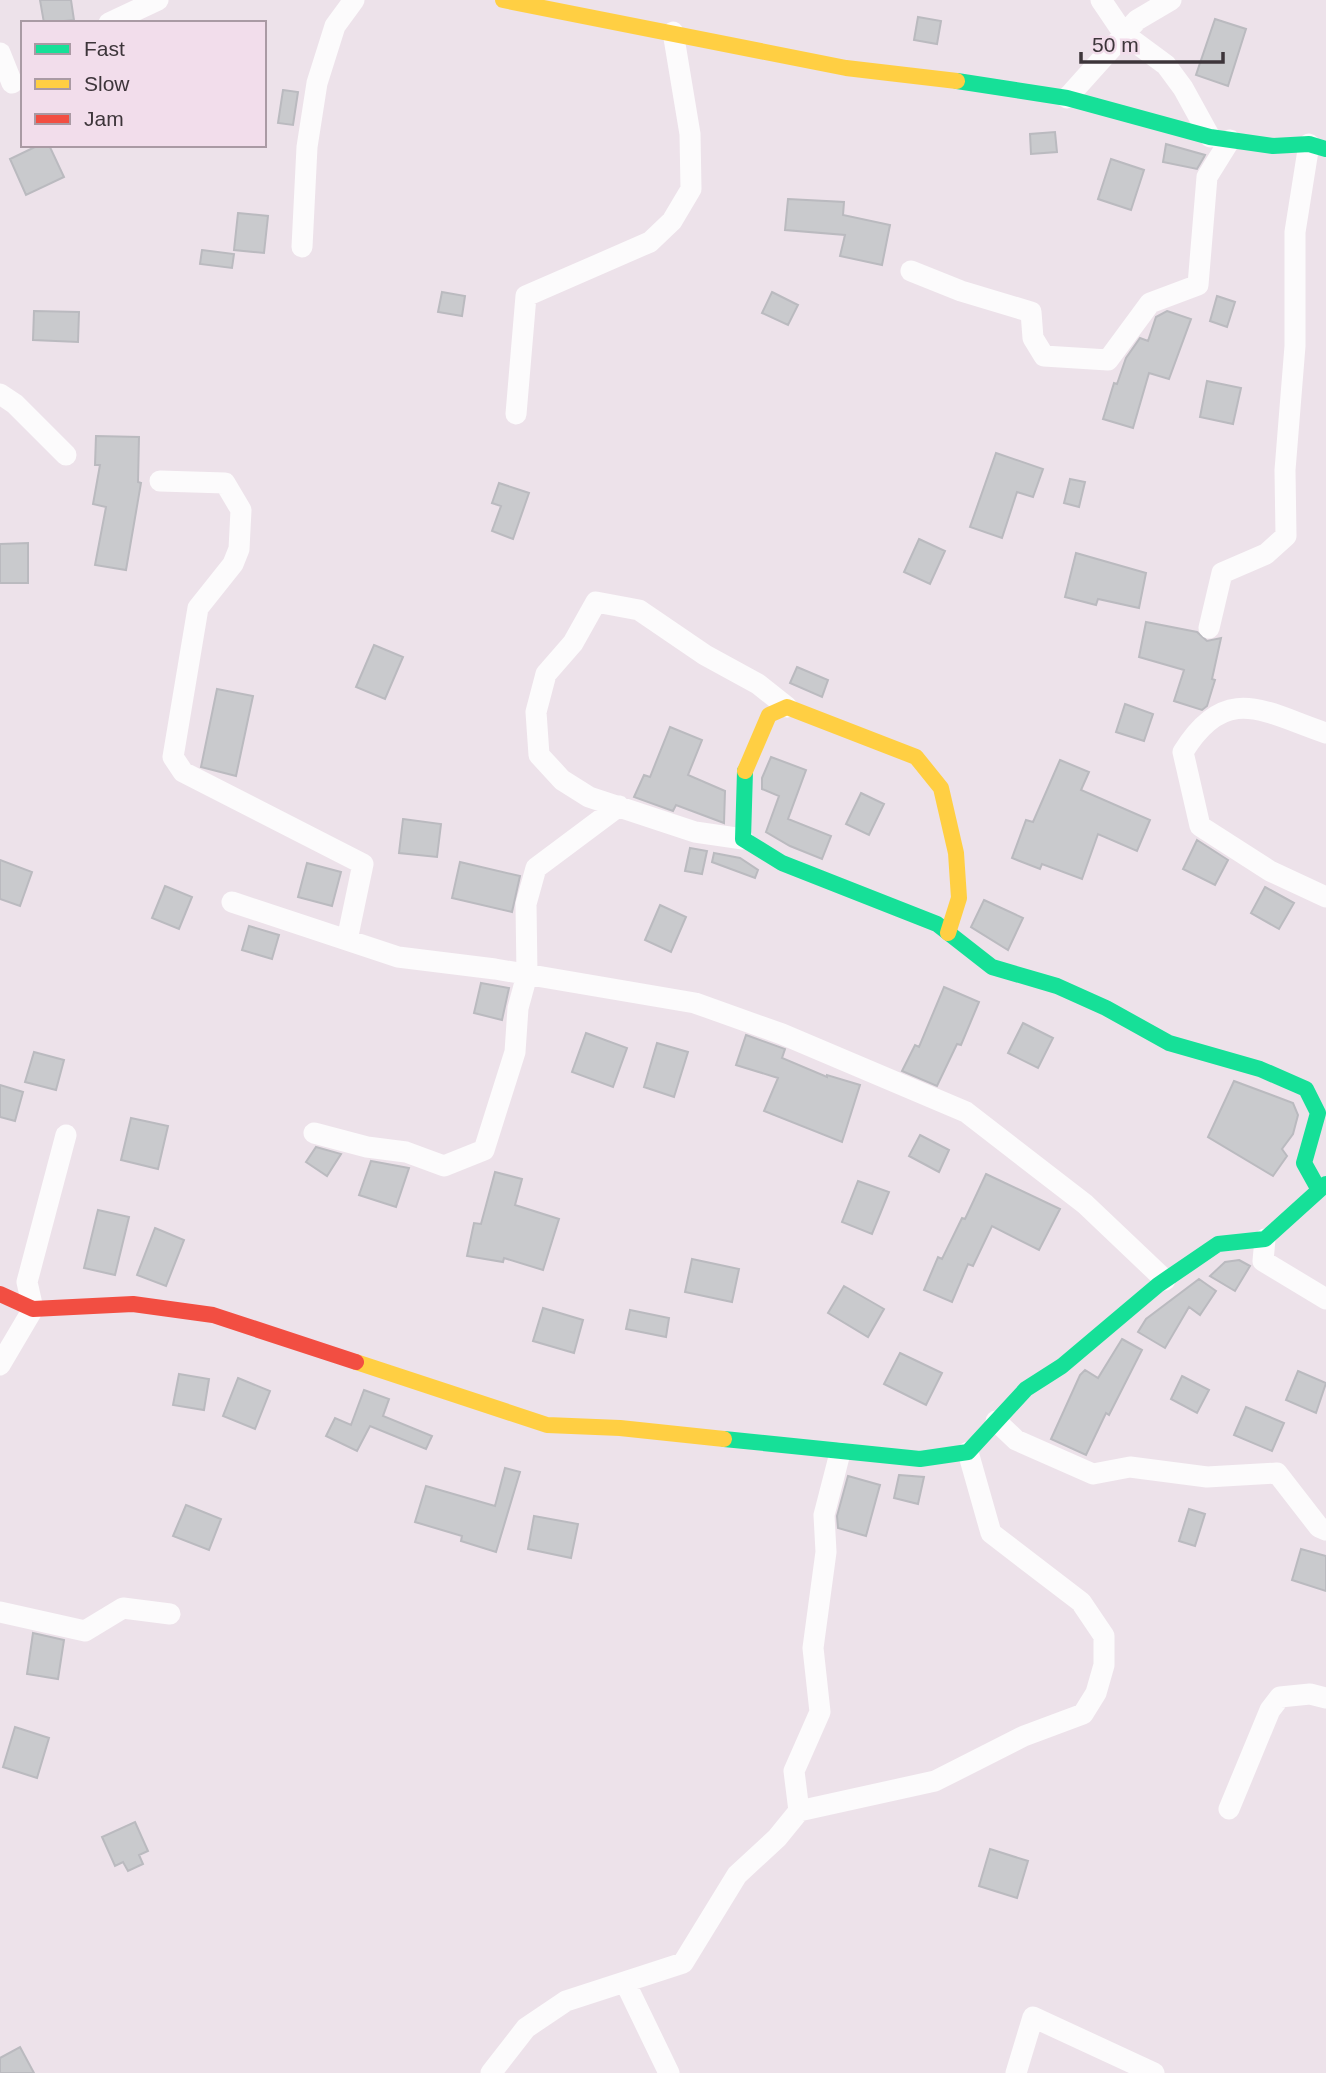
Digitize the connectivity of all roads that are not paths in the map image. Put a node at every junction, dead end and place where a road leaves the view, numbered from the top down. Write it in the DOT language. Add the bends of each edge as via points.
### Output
graph roads {
  1 [pos="158,0"];
  2 [pos="354,0"];
  3 [pos="503,0"];
  4 [pos="1101,0"];
  5 [pos="1171,0"];
  6 [pos="542,5"];
  7 [pos="113,21"];
  8 [pos="673,32"];
  9 [pos="1124,34"];
  10 [pos="0,54"];
  11 [pos="11,82"];
  12 [pos="1067,98"];
  13 [pos="1220,138"];
  14 [pos="1317,147"];
  15 [pos="302,247"];
  16 [pos="911,271"];
  17 [pos="0,394"];
  18 [pos="516,414"];
  19 [pos="66,455"];
  20 [pos="160,481"];
  21 [pos="1209,628"];
  22 [pos="787,707"];
  23 [pos="1326,733"];
  24 [pos="619,806"];
  25 [pos="743,839"];
  26 [pos="1326,897"];
  27 [pos="232,902"];
  28 [pos="948,933"];
  29 [pos="347,940"];
  30 [pos="527,975"];
  31 [pos="314,1133"];
  32 [pos="66,1135"];
  33 [pos="1323,1187"];
  34 [pos="1265,1239"];
  35 [pos="1165,1280"];
  36 [pos="0,1294"];
  37 [pos="1326,1299"];
  38 [pos="33,1309"];
  39 [pos="0,1365"];
  40 [pos="996,1421"];
  41 [pos="968,1452"];
  42 [pos="840,1453"];
  43 [pos="1326,1530"];
  44 [pos="0,1612"];
  45 [pos="170,1614"];
  46 [pos="1326,1698"];
  47 [pos="1229,1809"];
  48 [pos="799,1811"];
  49 [pos="625,1982"];
  50 [pos="492,2073"];
  51 [pos="669,2073"];
  52 [pos="1016,2073"];
  53 [pos="1154,2073"];
  1 -- 7 [label="street"];
  2 -- 15 [label="street" via="335,26 317,83 307,147"];
  3 -- 6 [label="street"];
  4 -- 9 [label="street"];
  5 -- 9 [label="street" via="1137,20"];
  6 -- 8 [label="street"];
  8 -- 12 [label="street" via="846,68"];
  8 -- 18 [label="street" via="690,134 691,189 672,221 650,242 526,296"];
  9 -- 12 [label="street"];
  9 -- 13 [label="street" via="1166,65"];
  10 -- 11 [label="street"];
  12 -- 13 [label="street"];
  13 -- 14 [label="street"];
  13 -- 16 [label="street" via="1207,177 1198,285 1150,303 1108,360 1044,356 1032,338 1031,312"];
  14 -- 21 [label="street" via="1295,232 1286,536 1265,554 1222,573"];
  17 -- 19 [label="street"];
  20 -- 29 [label="street" via="225,483 241,510 239,549 233,564 198,608 173,758 183,772 363,864"];
  22 -- 24 [label="street" via="639,610 596,601 573,643 546,674 536,712 539,755 562,780 589,797"];
  22 -- 25 [label="street" via="769,715 744,774"];
  22 -- 28 [label="street" via="916,757 941,788 956,853 958,898"];
  23 -- 26 [label="street" via="1265,711 1236,707 1198,727 1183,752 1200,826 1270,871"];
  24 -- 25 [label="street" via="695,832"];
  24 -- 30 [label="street" via="537,869 526,904"];
  25 -- 28 [label="street" via="782,863 937,924"];
  27 -- 29 [label="street"];
  28 -- 33 [label="street" via="992,967 1057,986 1169,1043 1261,1069 1306,1089 1318,1113 1304,1163"];
  29 -- 30 [label="street" via="398,957"];
  30 -- 31 [label="street" via="518,1008 515,1052 484,1150 444,1166 406,1152"];
  30 -- 35 [label="street" via="695,1003 782,1034 965,1112 1085,1204"];
  32 -- 38 [label="street" via="27,1282"];
  33 -- 34 [label="street"];
  34 -- 35 [label="street" via="1218,1244"];
  34 -- 37 [label="street" via="1263,1261"];
  35 -- 40 [label="street" via="1062,1366 1026,1389"];
  36 -- 38 [label="street"];
  38 -- 39 [label="street"];
  38 -- 42 [label="street" via="133,1304 213,1315 547,1425 620,1428"];
  40 -- 41 [label="street"];
  40 -- 43 [label="street" via="1016,1440 1093,1474 1130,1467 1207,1477 1276,1473"];
  41 -- 42 [label="street" via="920,1459"];
  41 -- 48 [label="street" via="991,1533 1081,1602 1104,1636 1104,1665 1096,1693 1083,1714 1024,1735 935,1781"];
  42 -- 48 [label="street" via="824,1515 825,1552 813,1648 820,1712 794,1771"];
  44 -- 45 [label="street" via="85,1631 123,1608"];
  46 -- 47 [label="street" via="1280,1696"];
  48 -- 49 [label="street" via="737,1875 683,1963"];
  49 -- 50 [label="street" via="566,2001 526,2028"];
  49 -- 51 [label="street"];
  52 -- 53 [label="street" via="1033,2017"];
}
